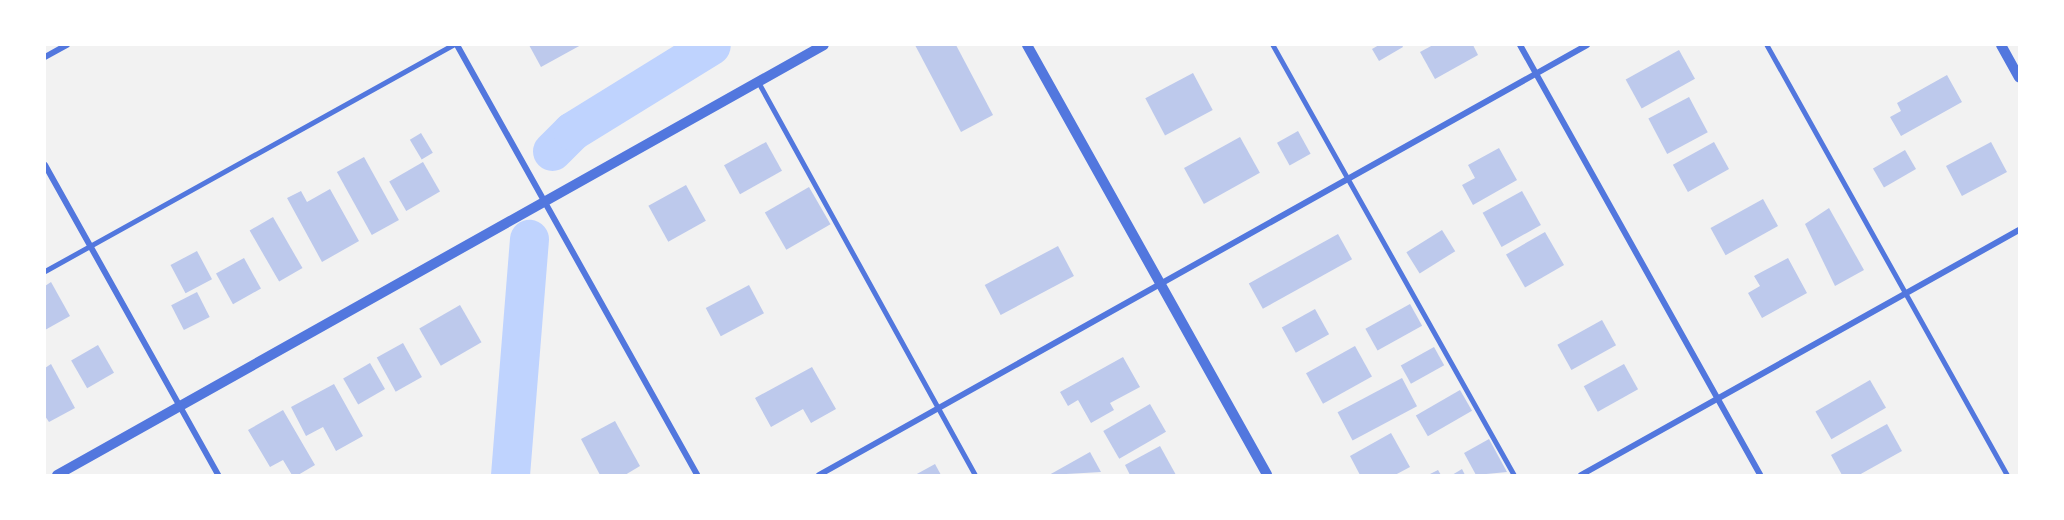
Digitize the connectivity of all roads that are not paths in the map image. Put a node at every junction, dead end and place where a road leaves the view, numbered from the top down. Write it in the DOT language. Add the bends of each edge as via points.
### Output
graph roads {
  1 [pos="67,45"];
  2 [pos="455,45"];
  3 [pos="825,45"];
  4 [pos="1028,45"];
  5 [pos="1273,45"];
  6 [pos="1520,45"];
  7 [pos="1587,45"];
  8 [pos="1767,45"];
  9 [pos="2001,45"];
  10 [pos="45,57"];
  11 [pos="1535,74"];
  12 [pos="2019,77"];
  13 [pos="759,82"];
  14 [pos="45,165"];
  15 [pos="1347,179"];
  16 [pos="543,201"];
  17 [pos="2019,230"];
  18 [pos="90,246"];
  19 [pos="45,271"];
  20 [pos="1160,284"];
  21 [pos="1906,293"];
  22 [pos="1718,399"];
  23 [pos="179,407"];
  24 [pos="937,409"];
  25 [pos="57,475"];
  26 [pos="218,475"];
  27 [pos="697,475"];
  28 [pos="819,475"];
  29 [pos="975,475"];
  30 [pos="1267,475"];
  31 [pos="1514,475"];
  32 [pos="1581,475"];
  33 [pos="1760,475"];
  34 [pos="2007,475"];
  1 -- 10 [label="street"];
  2 -- 16 [label="street"];
  2 -- 18 [label="lane"];
  3 -- 13 [label="street"];
  4 -- 20 [label="street"];
  5 -- 15 [label="lane"];
  6 -- 11 [label="street"];
  7 -- 11 [label="street"];
  8 -- 21 [label="lane"];
  9 -- 12 [label="street"];
  11 -- 15 [label="street"];
  11 -- 22 [label="street"];
  13 -- 16 [label="street"];
  13 -- 24 [label="lane"];
  14 -- 18 [label="street"];
  15 -- 20 [label="street"];
  15 -- 31 [label="lane"];
  16 -- 23 [label="street"];
  16 -- 27 [label="street"];
  17 -- 21 [label="street"];
  18 -- 19 [label="lane"];
  18 -- 23 [label="street"];
  20 -- 24 [label="street"];
  20 -- 30 [label="street"];
  21 -- 22 [label="street"];
  21 -- 34 [label="lane"];
  22 -- 32 [label="street"];
  22 -- 33 [label="street"];
  23 -- 25 [label="street"];
  23 -- 26 [label="street"];
  24 -- 28 [label="street"];
  24 -- 29 [label="lane"];
}
